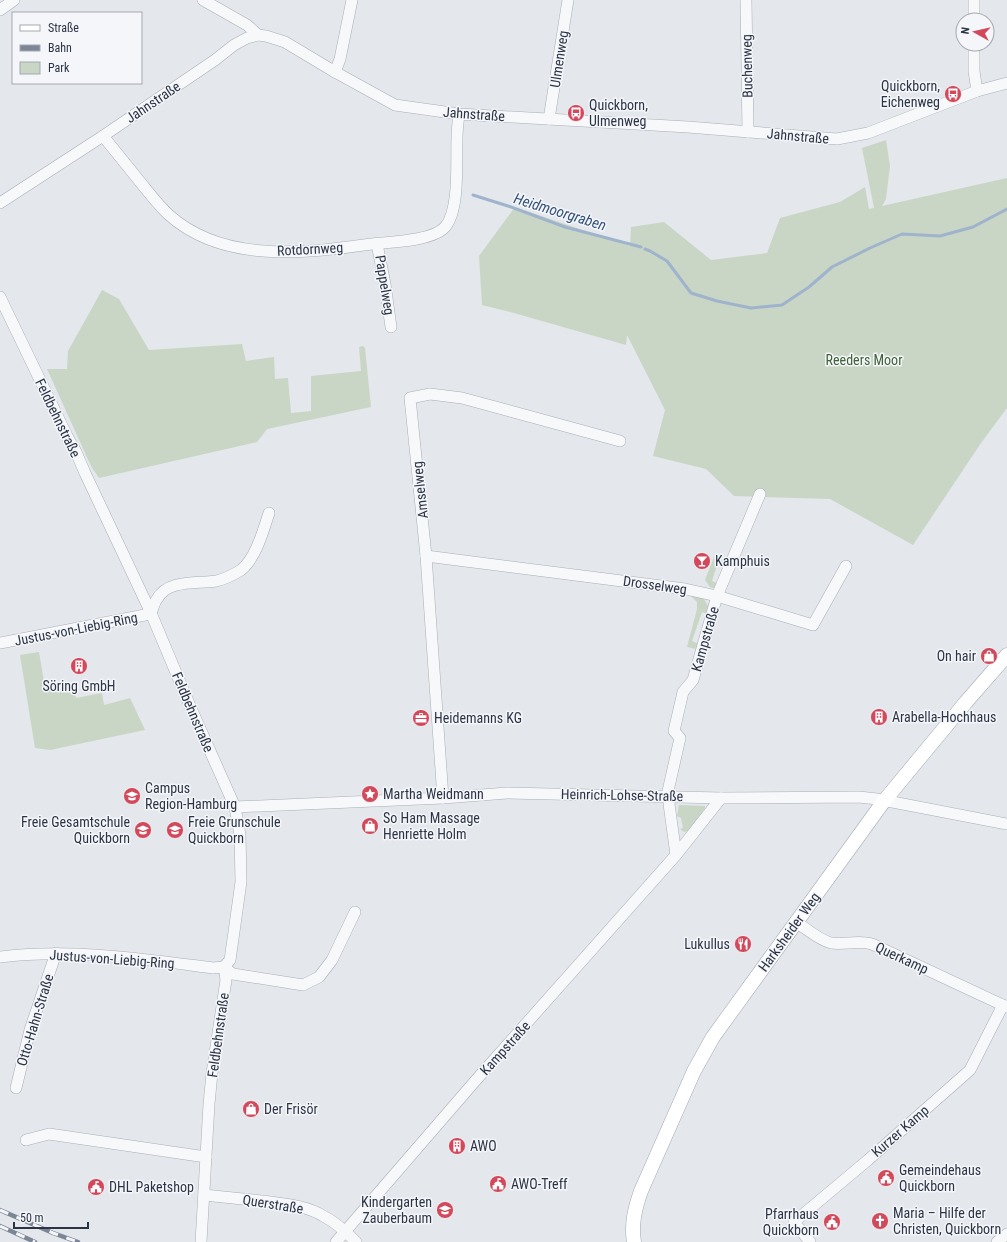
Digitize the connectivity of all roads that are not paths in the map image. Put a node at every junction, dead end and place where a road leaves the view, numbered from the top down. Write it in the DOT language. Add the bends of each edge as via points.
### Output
graph roads {
  1 [pos="14,0"];
  2 [pos="203,0"];
  3 [pos="352,0"];
  4 [pos="568,0"];
  5 [pos="746,0"];
  6 [pos="974,0"];
  7 [pos="0,10"];
  8 [pos="974,12"];
  9 [pos="258,35"];
  10 [pos="974,52"];
  11 [pos="335,72"];
  12 [pos="1007,83"];
  13 [pos="977,91"];
  14 [pos="459,114"];
  15 [pos="549,119"];
  16 [pos="748,132"];
  17 [pos="103,136"];
  18 [pos="0,203"];
  19 [pos="378,244"];
  20 [pos="0,297"];
  21 [pos="391,326"];
  22 [pos="620,441"];
  23 [pos="760,494"];
  24 [pos="270,513"];
  25 [pos="426,556"];
  26 [pos="846,566"];
  27 [pos="717,596"];
  28 [pos="151,613"];
  29 [pos="0,643"];
  30 [pos="1007,655"];
  31 [pos="670,796"];
  32 [pos="443,798"];
  33 [pos="721,798"];
  34 [pos="884,801"];
  35 [pos="235,807"];
  36 [pos="1007,824"];
  37 [pos="676,855"];
  38 [pos="355,912"];
  39 [pos="796,922"];
  40 [pos="56,953"];
  41 [pos="0,957"];
  42 [pos="224,967"];
  43 [pos="1005,1006"];
  44 [pos="16,1088"];
  45 [pos="26,1140"];
  46 [pos="206,1156"];
  47 [pos="204,1195"];
  48 [pos="345,1231"];
  49 [pos="1007,1234"];
  50 [pos="202,1242"];
  51 [pos="336,1242"];
  52 [pos="356,1242"];
  53 [pos="634,1242"];
  54 [pos="810,1242"];
  55 [pos="997,1242"];
  1 -- 7 [label="street"];
  2 -- 9 [label="street" via="247,25"];
  3 -- 11 [label="street"];
  4 -- 15 [label="street, Ulmenweg"];
  5 -- 16 [label="street, Buchenweg"];
  6 -- 8 [label="street"];
  9 -- 11 [label="street, Jahnstraße" via="285,42"];
  9 -- 17 [label="street, Jahnstraße" via="234,45"];
  10 -- 13 [label="street"];
  11 -- 14 [label="street, Jahnstraße" via="396,105"];
  12 -- 13 [label="street, Jahnstraße"];
  13 -- 16 [label="street, Jahnstraße" via="868,133 837,139"];
  14 -- 15 [label="street, Jahnstraße"];
  14 -- 19 [label="street, Rotdornweg" via="456,190 450,218 444,228 426,238"];
  15 -- 16 [label="street, Jahnstraße"];
  17 -- 18 [label="street, Jahnstraße"];
  17 -- 19 [label="street, Rotdornweg" via="158,204 197,234 237,247 283,252 319,251"];
  19 -- 21 [label="street, Pappelweg"];
  20 -- 28 [label="street, Feldbehnstraße"];
  22 -- 25 [label="street, Amselweg" via="462,398 430,394 410,398"];
  23 -- 27 [label="street, Kampstraße"];
  24 -- 28 [label="street" via="260,541 241,569 227,578 216,581 177,584 167,588 157,598"];
  25 -- 27 [label="street, Drosselweg" via="685,589"];
  25 -- 32 [label="street, Amselweg"];
  26 -- 27 [label="street, Drosselweg" via="813,625"];
  27 -- 31 [label="street, Kampstraße" via="693,680 683,692 674,731 680,738 668,791"];
  28 -- 29 [label="street, Justus-von-Liebig-Ring"];
  28 -- 35 [label="street, Feldbehnstraße"];
  30 -- 34 [label="main road, Harksheider Weg"];
  31 -- 32 [label="street, Heinrich-Lohse-Straße" via="507,793"];
  31 -- 33 [label="street, Heinrich-Lohse-Straße"];
  31 -- 37 [label="street, Kampstraße"];
  32 -- 35 [label="street, Heinrich-Lohse-Straße"];
  33 -- 34 [label="street, Heinrich-Lohse-Straße" via="859,797"];
  33 -- 37 [label="street, Kampstraße"];
  34 -- 36 [label="street, Heinrich-Lohse-Straße"];
  34 -- 39 [label="main road, Harksheider Weg"];
  35 -- 42 [label="street, Feldbehnstraße" via="240,835 241,882 230,960"];
  37 -- 48 [label="street, Kampstraße"];
  38 -- 42 [label="street" via="332,960 319,977 303,985 233,974"];
  39 -- 43 [label="street, Querkamp" via="832,943 872,944"];
  39 -- 53 [label="main road, Harksheider Weg" via="716,1033 694,1071 641,1191 634,1212"];
  40 -- 41 [label="street, Justus-von-Liebig-Ring"];
  40 -- 42 [label="street, Justus-von-Liebig-Ring"];
  40 -- 44 [label="street, Otto-Hahn-Straße" via="30,1030"];
  42 -- 46 [label="street, Feldbehnstraße" via="226,980 212,1073"];
  43 -- 54 [label="street, Kurzer Kamp" via="970,1070 794,1222"];
  45 -- 46 [label="street" via="50,1134"];
  46 -- 47 [label="street, Feldbehnstraße"];
  47 -- 48 [label="street, Querstraße" via="299,1206 325,1217"];
  47 -- 50 [label="street, Feldbehnstraße"];
  48 -- 51 [label="street, Kampstraße"];
  48 -- 52 [label="street, Querstraße"];
  49 -- 55 [label="street"];
}
